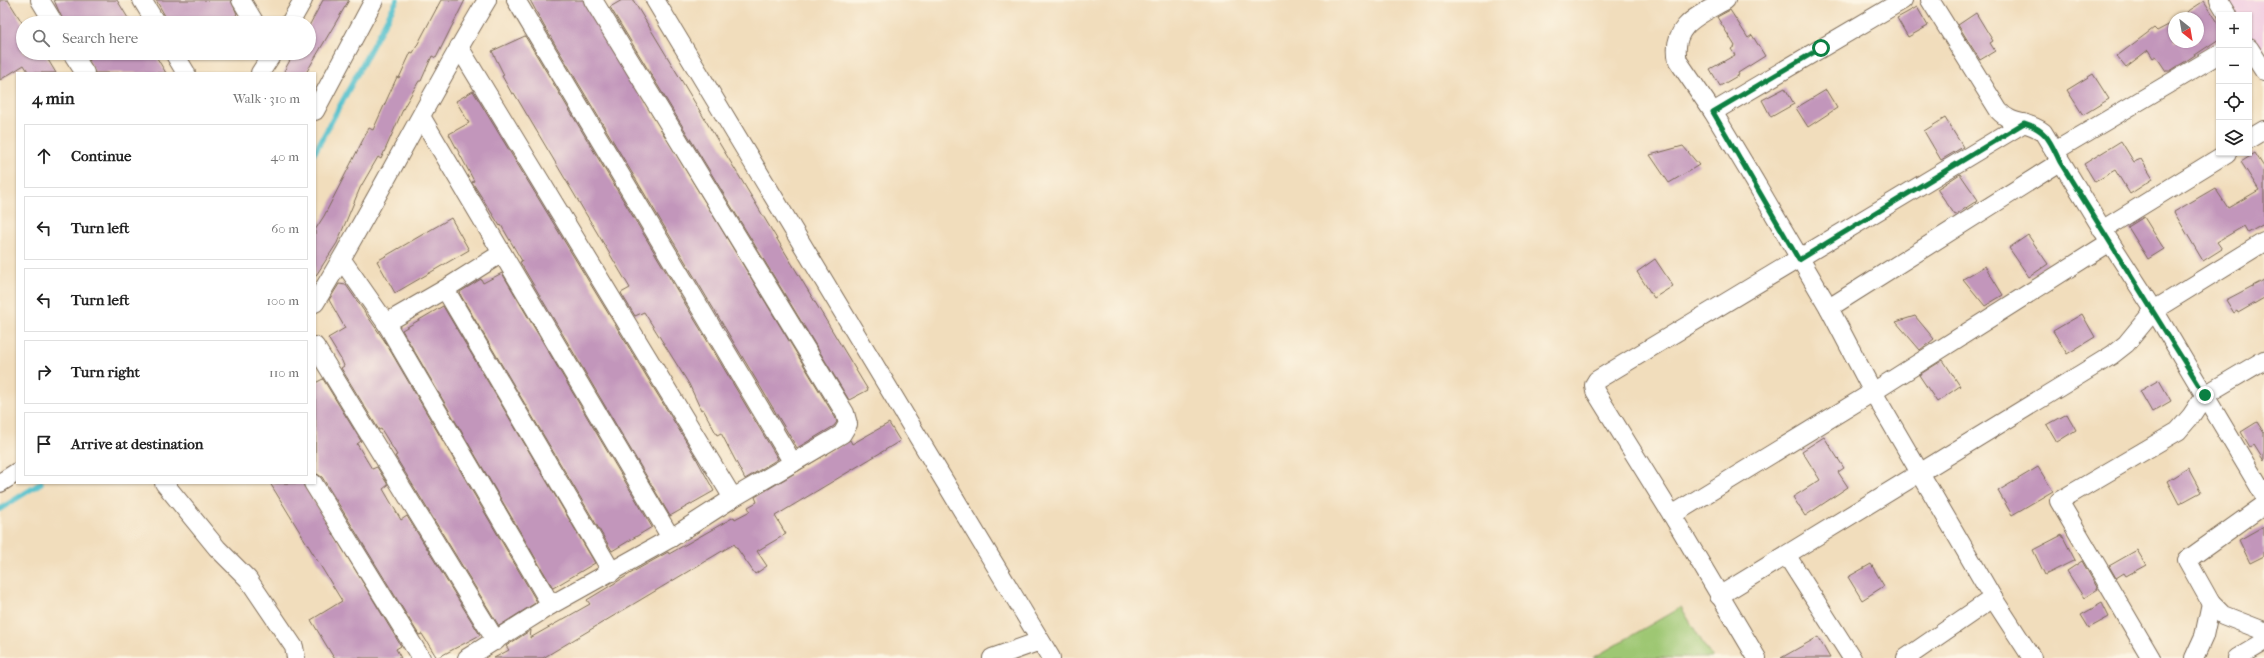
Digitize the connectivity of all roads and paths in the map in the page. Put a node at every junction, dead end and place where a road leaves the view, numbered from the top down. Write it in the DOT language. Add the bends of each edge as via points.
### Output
graph roads {
  1 [pos="40,0"];
  2 [pos="142,0"];
  3 [pos="241,0"];
  4 [pos="303,0"];
  5 [pos="374,0"];
  6 [pos="487,0"];
  7 [pos="516,0"];
  8 [pos="593,0"];
  9 [pos="655,0"];
  10 [pos="1726,0"];
  11 [pos="1903,0"];
  12 [pos="1930,0"];
  13 [pos="2219,0"];
  14 [pos="2226,12"];
  15 [pos="50,16"];
  16 [pos="152,16"];
  17 [pos="251,16"];
  18 [pos="294,16"];
  19 [pos="459,47"];
  20 [pos="2252,53"];
  21 [pos="2216,56"];
  22 [pos="76,60"];
  23 [pos="178,60"];
  24 [pos="268,60"];
  25 [pos="2264,71"];
  26 [pos="83,72"];
  27 [pos="185,72"];
  28 [pos="261,72"];
  29 [pos="316,109"];
  30 [pos="1713,112"];
  31 [pos="422,118"];
  32 [pos="2024,123"];
  33 [pos="2264,130"];
  34 [pos="2252,137"];
  35 [pos="2057,156"];
  36 [pos="2223,156"];
  37 [pos="2106,236"];
  38 [pos="2264,242"];
  39 [pos="502,253"];
  40 [pos="342,260"];
  41 [pos="1799,260"];
  42 [pos="445,289"];
  43 [pos="316,301"];
  44 [pos="1829,308"];
  45 [pos="2154,310"];
  46 [pos="386,323"];
  47 [pos="316,348"];
  48 [pos="2264,360"];
  49 [pos="1873,392"];
  50 [pos="2205,395"];
  51 [pos="793,463"];
  52 [pos="2258,472"];
  53 [pos="16,473"];
  54 [pos="1922,473"];
  55 [pos="0,484"];
  56 [pos="165,484"];
  57 [pos="314,484"];
  58 [pos="2264,495"];
  59 [pos="733,498"];
  60 [pos="2264,505"];
  61 [pos="1672,515"];
  62 [pos="671,538"];
  63 [pos="1787,556"];
  64 [pos="612,572"];
  65 [pos="1719,596"];
  66 [pos="1994,598"];
  67 [pos="2211,603"];
  68 [pos="551,606"];
  69 [pos="2264,631"];
  70 [pos="1040,640"];
  71 [pos="496,641"];
  72 [pos="2264,642"];
  73 [pos="296,658"];
  74 [pos="421,658"];
  75 [pos="467,658"];
  76 [pos="992,658"];
  77 [pos="1051,658"];
  78 [pos="1757,658"];
  79 [pos="1852,658"];
  80 [pos="1906,658"];
  81 [pos="2032,658"];
  82 [pos="2151,658"];
  83 [pos="2194,658"];
  84 [pos="2237,658"];
  1 -- 15 [label="street"];
  2 -- 16 [label="street"];
  3 -- 17 [label="street"];
  4 -- 18 [label="street"];
  5 -- 29 [label="street"];
  6 -- 19 [label="street"];
  7 -- 51 [label="street"];
  8 -- 51 [label="street" via="845,412 848,424 842,434"];
  9 -- 70 [label="street"];
  10 -- 30 [label="street" via="1694,18 1684,27 1679,33 1676,46 1678,61"];
  11 -- 30 [label="street"];
  12 -- 32 [label="street" via="1999,111 2010,121"];
  13 -- 14 [label="street"];
  19 -- 31 [label="street"];
  19 -- 59 [label="street"];
  20 -- 25 [label="street"];
  21 -- 35 [label="street"];
  22 -- 26 [label="street"];
  23 -- 27 [label="street"];
  24 -- 28 [label="street"];
  30 -- 41 [label="street"];
  31 -- 39 [label="street"];
  31 -- 40 [label="street"];
  32 -- 35 [label="street" via="2044,132"];
  32 -- 41 [label="street"];
  33 -- 34 [label="street"];
  35 -- 37 [label="street"];
  35 -- 44 [label="street"];
  36 -- 37 [label="street"];
  37 -- 45 [label="street"];
  37 -- 49 [label="street"];
  38 -- 45 [label="street"];
  39 -- 42 [label="street"];
  39 -- 62 [label="street"];
  40 -- 43 [label="street"];
  40 -- 46 [label="street"];
  41 -- 44 [label="street"];
  41 -- 61 [label="street" via="1603,376 1594,385 1595,391"];
  42 -- 46 [label="street"];
  42 -- 64 [label="street"];
  44 -- 49 [label="street"];
  45 -- 50 [label="street"];
  45 -- 54 [label="street" via="2121,349"];
  46 -- 68 [label="street"];
  47 -- 71 [label="street"];
  48 -- 50 [label="street"];
  49 -- 54 [label="street"];
  49 -- 61 [label="street"];
  50 -- 52 [label="street"];
  50 -- 82 [label="street" via="2178,431 2059,502"];
  51 -- 59 [label="street"];
  52 -- 58 [label="street"];
  53 -- 55 [label="street"];
  54 -- 63 [label="street"];
  54 -- 66 [label="street"];
  56 -- 73 [label="street" via="217,548 248,580 294,647"];
  57 -- 74 [label="street"];
  59 -- 62 [label="street"];
  60 -- 67 [label="street" via="2187,560"];
  61 -- 65 [label="street"];
  62 -- 64 [label="street"];
  63 -- 65 [label="street"];
  63 -- 79 [label="street"];
  64 -- 68 [label="street"];
  65 -- 78 [label="street"];
  66 -- 80 [label="street"];
  66 -- 81 [label="street"];
  67 -- 69 [label="street" via="2223,615"];
  67 -- 83 [label="street" via="2204,636"];
  68 -- 71 [label="street"];
  70 -- 76 [label="street"];
  70 -- 77 [label="street"];
  71 -- 75 [label="street"];
  72 -- 84 [label="street"];
}
